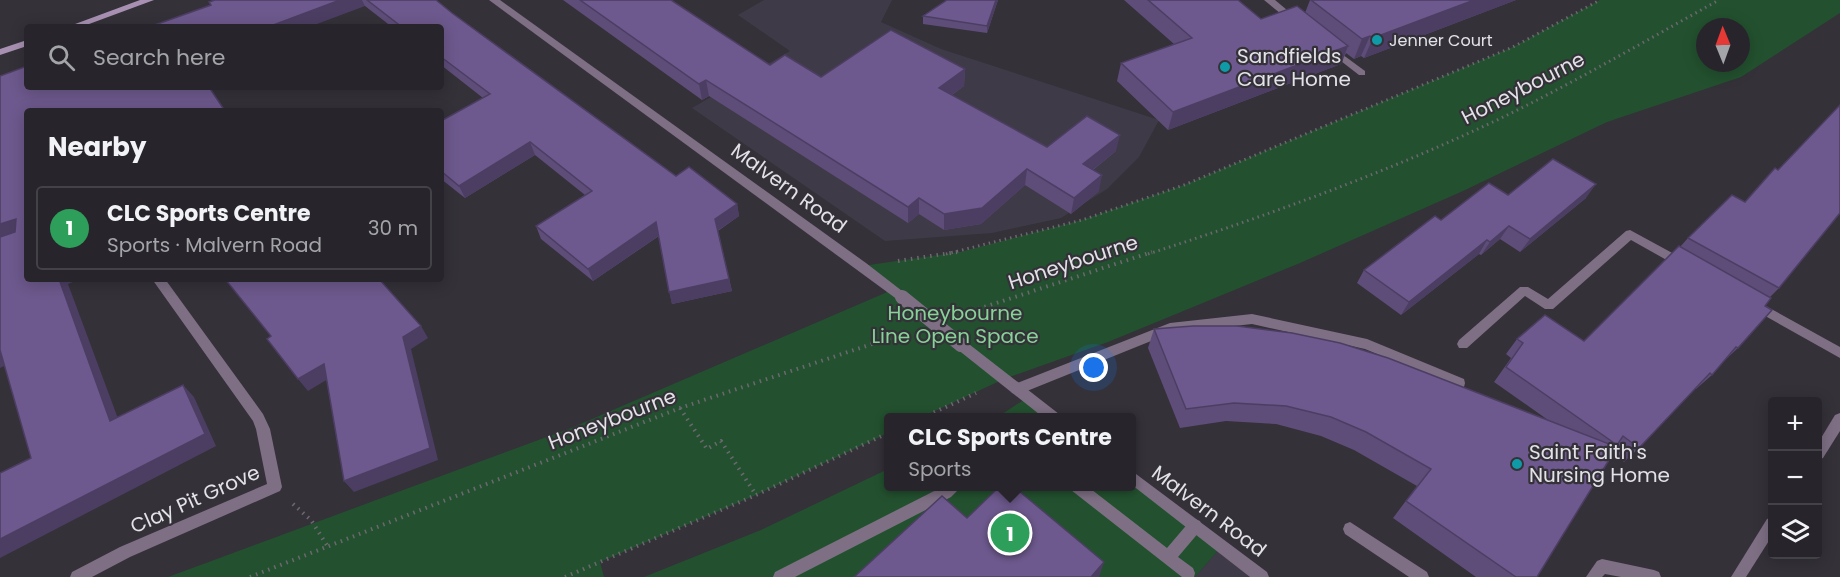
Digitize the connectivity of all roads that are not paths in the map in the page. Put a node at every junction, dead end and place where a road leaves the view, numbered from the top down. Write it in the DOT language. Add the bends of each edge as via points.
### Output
graph roads {
  1 [pos="149,0"];
  2 [pos="494,0"];
  3 [pos="1269,0"];
  4 [pos="81,24"];
  5 [pos="1306,29"];
  6 [pos="24,44"];
  7 [pos="1325,44"];
  8 [pos="0,52"];
  9 [pos="1362,74"];
  10 [pos="1698,273"];
  11 [pos="160,282"];
  12 [pos="1748,301"];
  13 [pos="1463,344"];
  14 [pos="1840,353"];
  15 [pos="1459,383"];
  16 [pos="1017,389"];
  17 [pos="1044,413"];
  18 [pos="1840,420"];
  19 [pos="1820,451"];
  20 [pos="1136,481"];
  21 [pos="948,491"];
  22 [pos="1082,491"];
  23 [pos="1195,526"];
  24 [pos="1350,529"];
  25 [pos="1768,532"];
  26 [pos="1168,558"];
  27 [pos="1188,573"];
  28 [pos="77,577"];
  29 [pos="780,577"];
  30 [pos="1262,577"];
  31 [pos="1422,577"];
  32 [pos="1593,577"];
  33 [pos="1654,577"];
  34 [pos="1738,577"];
  1 -- 4 [label="main road"];
  2 -- 16 [label="street, Malvern Road, bridge" via="862,266"];
  3 -- 5 [label="street"];
  6 -- 8 [label="main road"];
  7 -- 9 [label="street"];
  10 -- 13 [label="street" via="1630,234 1549,306 1524,290"];
  11 -- 28 [label="street, Clay Pit Grove" via="258,418 275,487"];
  12 -- 14 [label="street"];
  15 -- 16 [label="street" via="1367,344 1252,319 1170,328"];
  16 -- 17 [label="street, Malvern Road"];
  18 -- 19 [label="street"];
  20 -- 23 [label="street, Malvern Road"];
  21 -- 29 [label="street"];
  22 -- 26 [label="street"];
  23 -- 26 [label="street"];
  23 -- 30 [label="street, Malvern Road"];
  24 -- 31 [label="street"];
  25 -- 34 [label="street"];
  26 -- 27 [label="street"];
  32 -- 33 [label="street" via="1602,566"];
}
